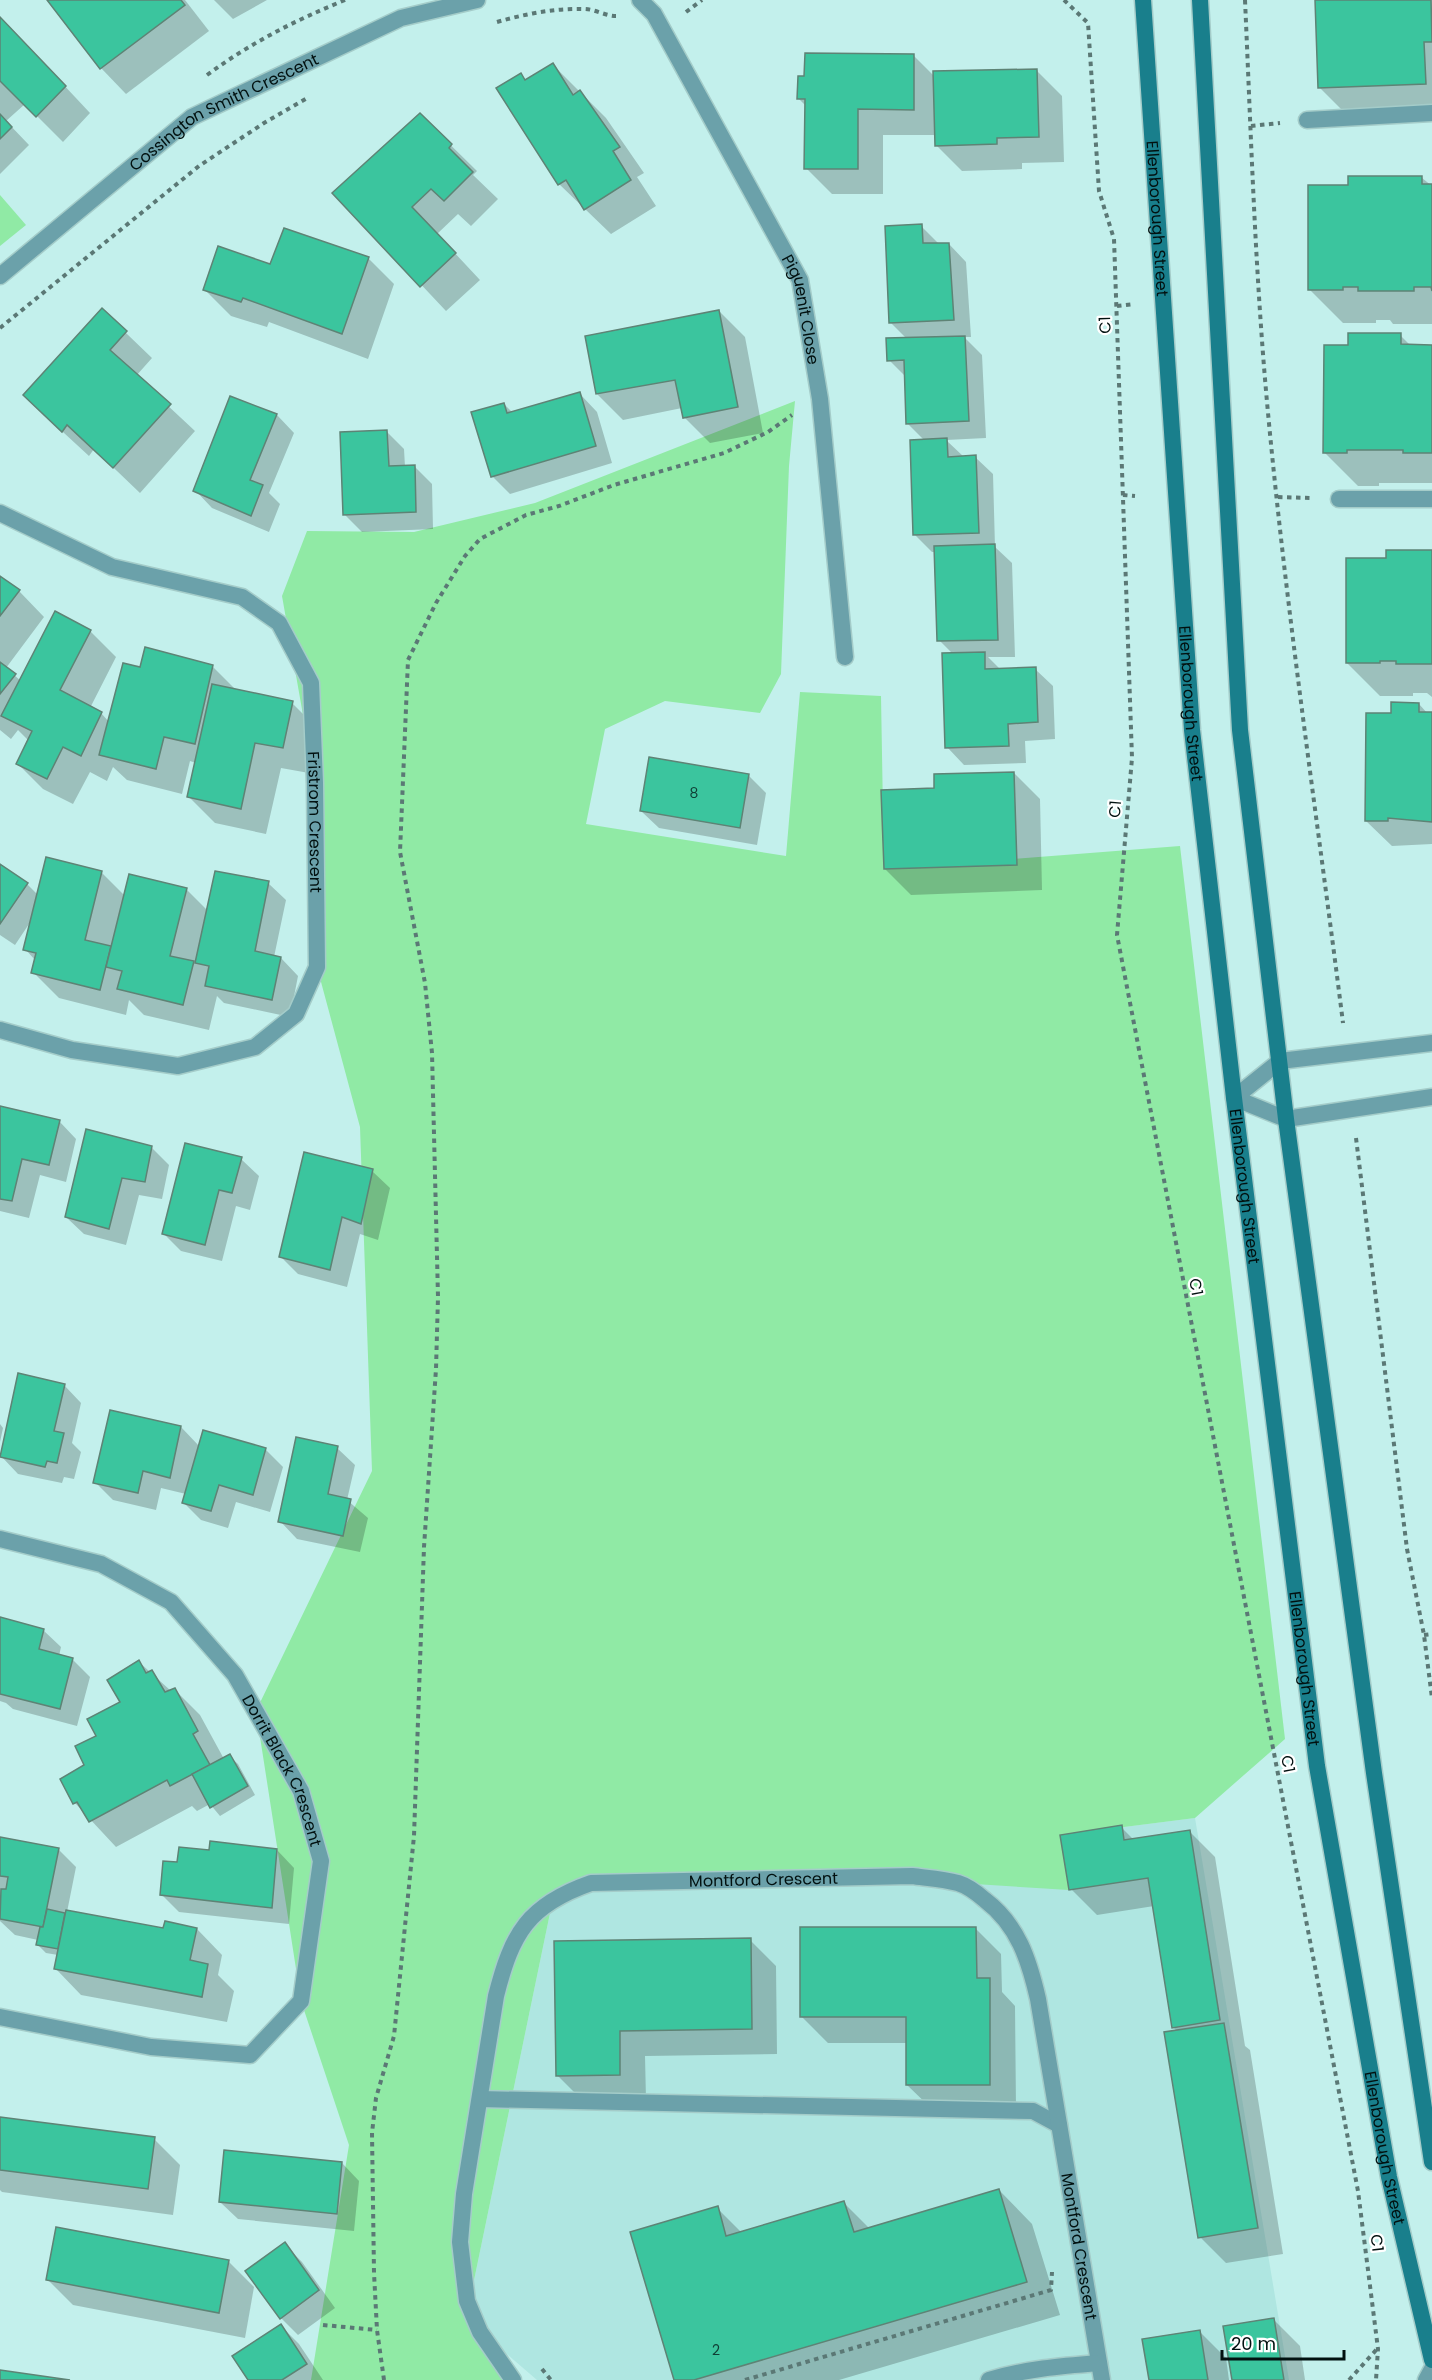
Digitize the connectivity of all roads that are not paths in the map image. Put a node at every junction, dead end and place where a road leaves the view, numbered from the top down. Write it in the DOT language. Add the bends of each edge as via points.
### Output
graph roads {
  1 [pos="477,0"];
  2 [pos="640,0"];
  3 [pos="1143,0"];
  4 [pos="1200,0"];
  5 [pos="1432,113"];
  6 [pos="1307,120"];
  7 [pos="0,276"];
  8 [pos="1432,499"];
  9 [pos="1339,500"];
  10 [pos="0,513"];
  11 [pos="845,657"];
  12 [pos="0,1030"];
  13 [pos="1432,1043"];
  14 [pos="1280,1061"];
  15 [pos="1432,1096"];
  16 [pos="1234,1098"];
  17 [pos="1286,1119"];
  18 [pos="0,1539"];
  19 [pos="0,2017"];
  20 [pos="480,2099"];
  21 [pos="1059,2125"];
  22 [pos="1432,2162"];
  23 [pos="1432,2361"];
  24 [pos="1099,2363"];
  25 [pos="1432,2369"];
  26 [pos="513,2380"];
  27 [pos="989,2380"];
  28 [pos="1102,2380"];
  29 [pos="1426,2380"];
  1 -- 7 [label="street, Cossington Smith Crescent" via="401,18 192,117"];
  2 -- 11 [label="street, Piguenit Close" via="654,14 800,280 820,399"];
  3 -- 16 [label="main road, Ellenborough Street" via="1192,730"];
  4 -- 14 [label="main road" via="1240,730"];
  5 -- 6 [label="street"];
  8 -- 9 [label="street"];
  10 -- 12 [label="street, Fristrom Crescent" via="112,567 242,597 279,623 311,683 317,967 296,1014 255,1047 178,1066 72,1050"];
  13 -- 14 [label="street"];
  14 -- 16 [label="street"];
  14 -- 17 [label="main road"];
  15 -- 17 [label="street"];
  16 -- 17 [label="street"];
  16 -- 23 [label="main road, Ellenborough Street" via="1317,1766 1389,2177"];
  17 -- 22 [label="main road" via="1374,1773"];
  18 -- 19 [label="street, Dorrit Black Crescent" via="101,1564 171,1602 235,1675 301,1791 321,1861 301,2001 250,2055 151,2047"];
  20 -- 21 [label="street" via="1033,2111"];
  20 -- 21 [label="street, Montford Crescent" via="502,1969 528,1921 564,1893 591,1883 912,1876 959,1883 973,1890 1016,1933 1036,1989"];
  20 -- 26 [label="street, Montford Crescent" via="464,2194 462,2262 467,2301 480,2332"];
  21 -- 24 [label="street, Montford Crescent"];
  24 -- 27 [label="street" via="1052,2366"];
  24 -- 28 [label="street, Montford Crescent"];
  25 -- 29 [label="street"];
}
